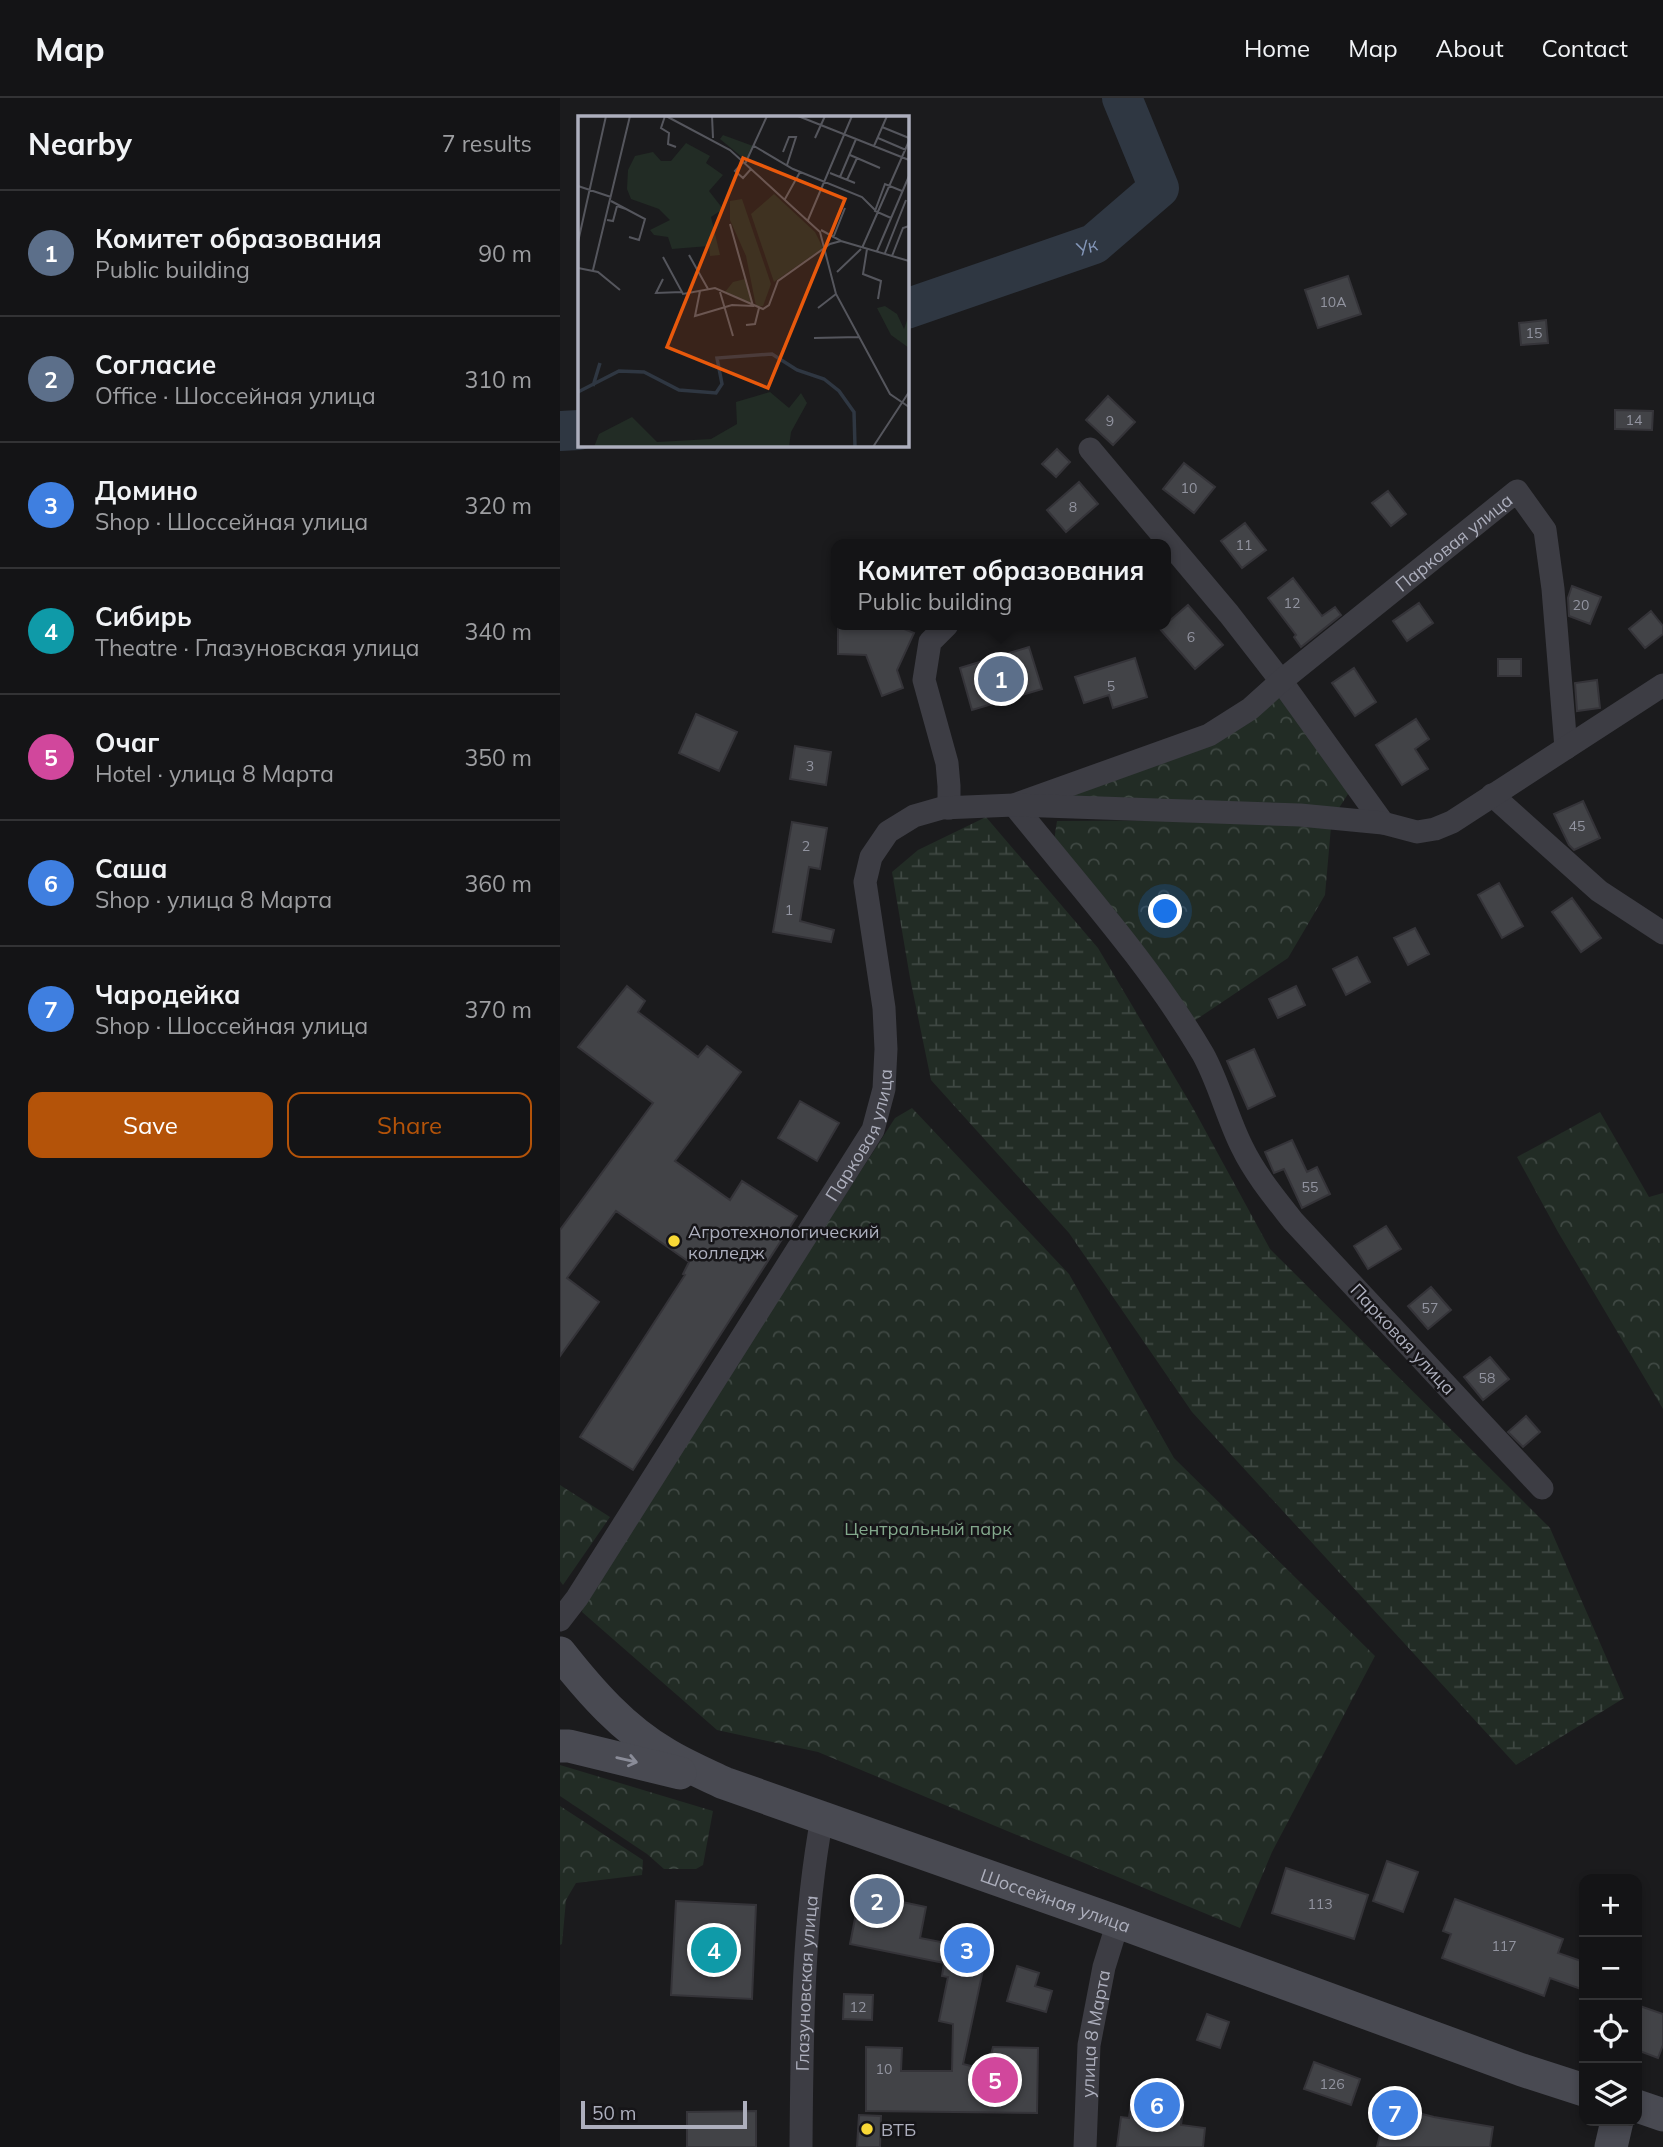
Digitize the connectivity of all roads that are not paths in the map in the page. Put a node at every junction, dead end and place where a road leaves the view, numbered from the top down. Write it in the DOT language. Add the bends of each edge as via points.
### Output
graph roads {
  1 [pos="1090,449"];
  2 [pos="1166,539"];
  3 [pos="1171,545"];
  4 [pos="942,630"];
  5 [pos="1281,681"];
  6 [pos="1663,685"];
  7 [pos="1566,748"];
  8 [pos="1492,795"];
  9 [pos="1014,805"];
  10 [pos="948,808"];
  11 [pos="1384,823"];
  12 [pos="1663,933"];
  13 [pos="1542,1488"];
  14 [pos="560,1619"];
  15 [pos="560,1653"];
  16 [pos="560,1746"];
  17 [pos="724,1783"];
  18 [pos="822,1818"];
  19 [pos="1118,1922"];
  20 [pos="1579,2088"];
  21 [pos="1642,2108"];
  22 [pos="1663,2115"];
  23 [pos="1616,2126"];
  24 [pos="801,2147"];
  25 [pos="1085,2147"];
  26 [pos="1611,2147"];
  1 -- 2 [label="street"];
  3 -- 5 [label="street"];
  4 -- 10 [label="street" via="930,642 924,680 947,763"];
  5 -- 7 [label="street, Парковая улица" via="1517,491 1545,530"];
  5 -- 9 [label="street, Парковая улица" via="1250,709 1209,735"];
  5 -- 11 [label="street"];
  6 -- 7 [label="street, Парковая улица"];
  7 -- 8 [label="street, Парковая улица"];
  8 -- 11 [label="street, Парковая улица" via="1435,829 1418,832"];
  8 -- 12 [label="street" via="1599,891"];
  9 -- 10 [label="street, Парковая улица"];
  9 -- 11 [label="street, Парковая улица" via="1300,815"];
  9 -- 13 [label="street, Парковая улица" via="1169,1002 1204,1057 1242,1148 1267,1188"];
  10 -- 14 [label="street, Парковая улица" via="914,816 888,832 871,857 865,882 886,1049 884,1089 873,1130"];
  15 -- 17 [label="main road, Шоссейная улица" via="602,1704 636,1734"];
  16 -- 17 [label="main road, one-way"];
  17 -- 18 [label="main road, Шоссейная улица"];
  18 -- 19 [label="main road, Шоссейная улица"];
  18 -- 24 [label="street, Глазуновская улица" via="814,1864 803,2031"];
  19 -- 20 [label="main road, Шоссейная улица"];
  19 -- 25 [label="street, улица 8 Марта" via="1089,2045"];
  21 -- 22 [label="main road"];
  23 -- 26 [label="main road"];
}
